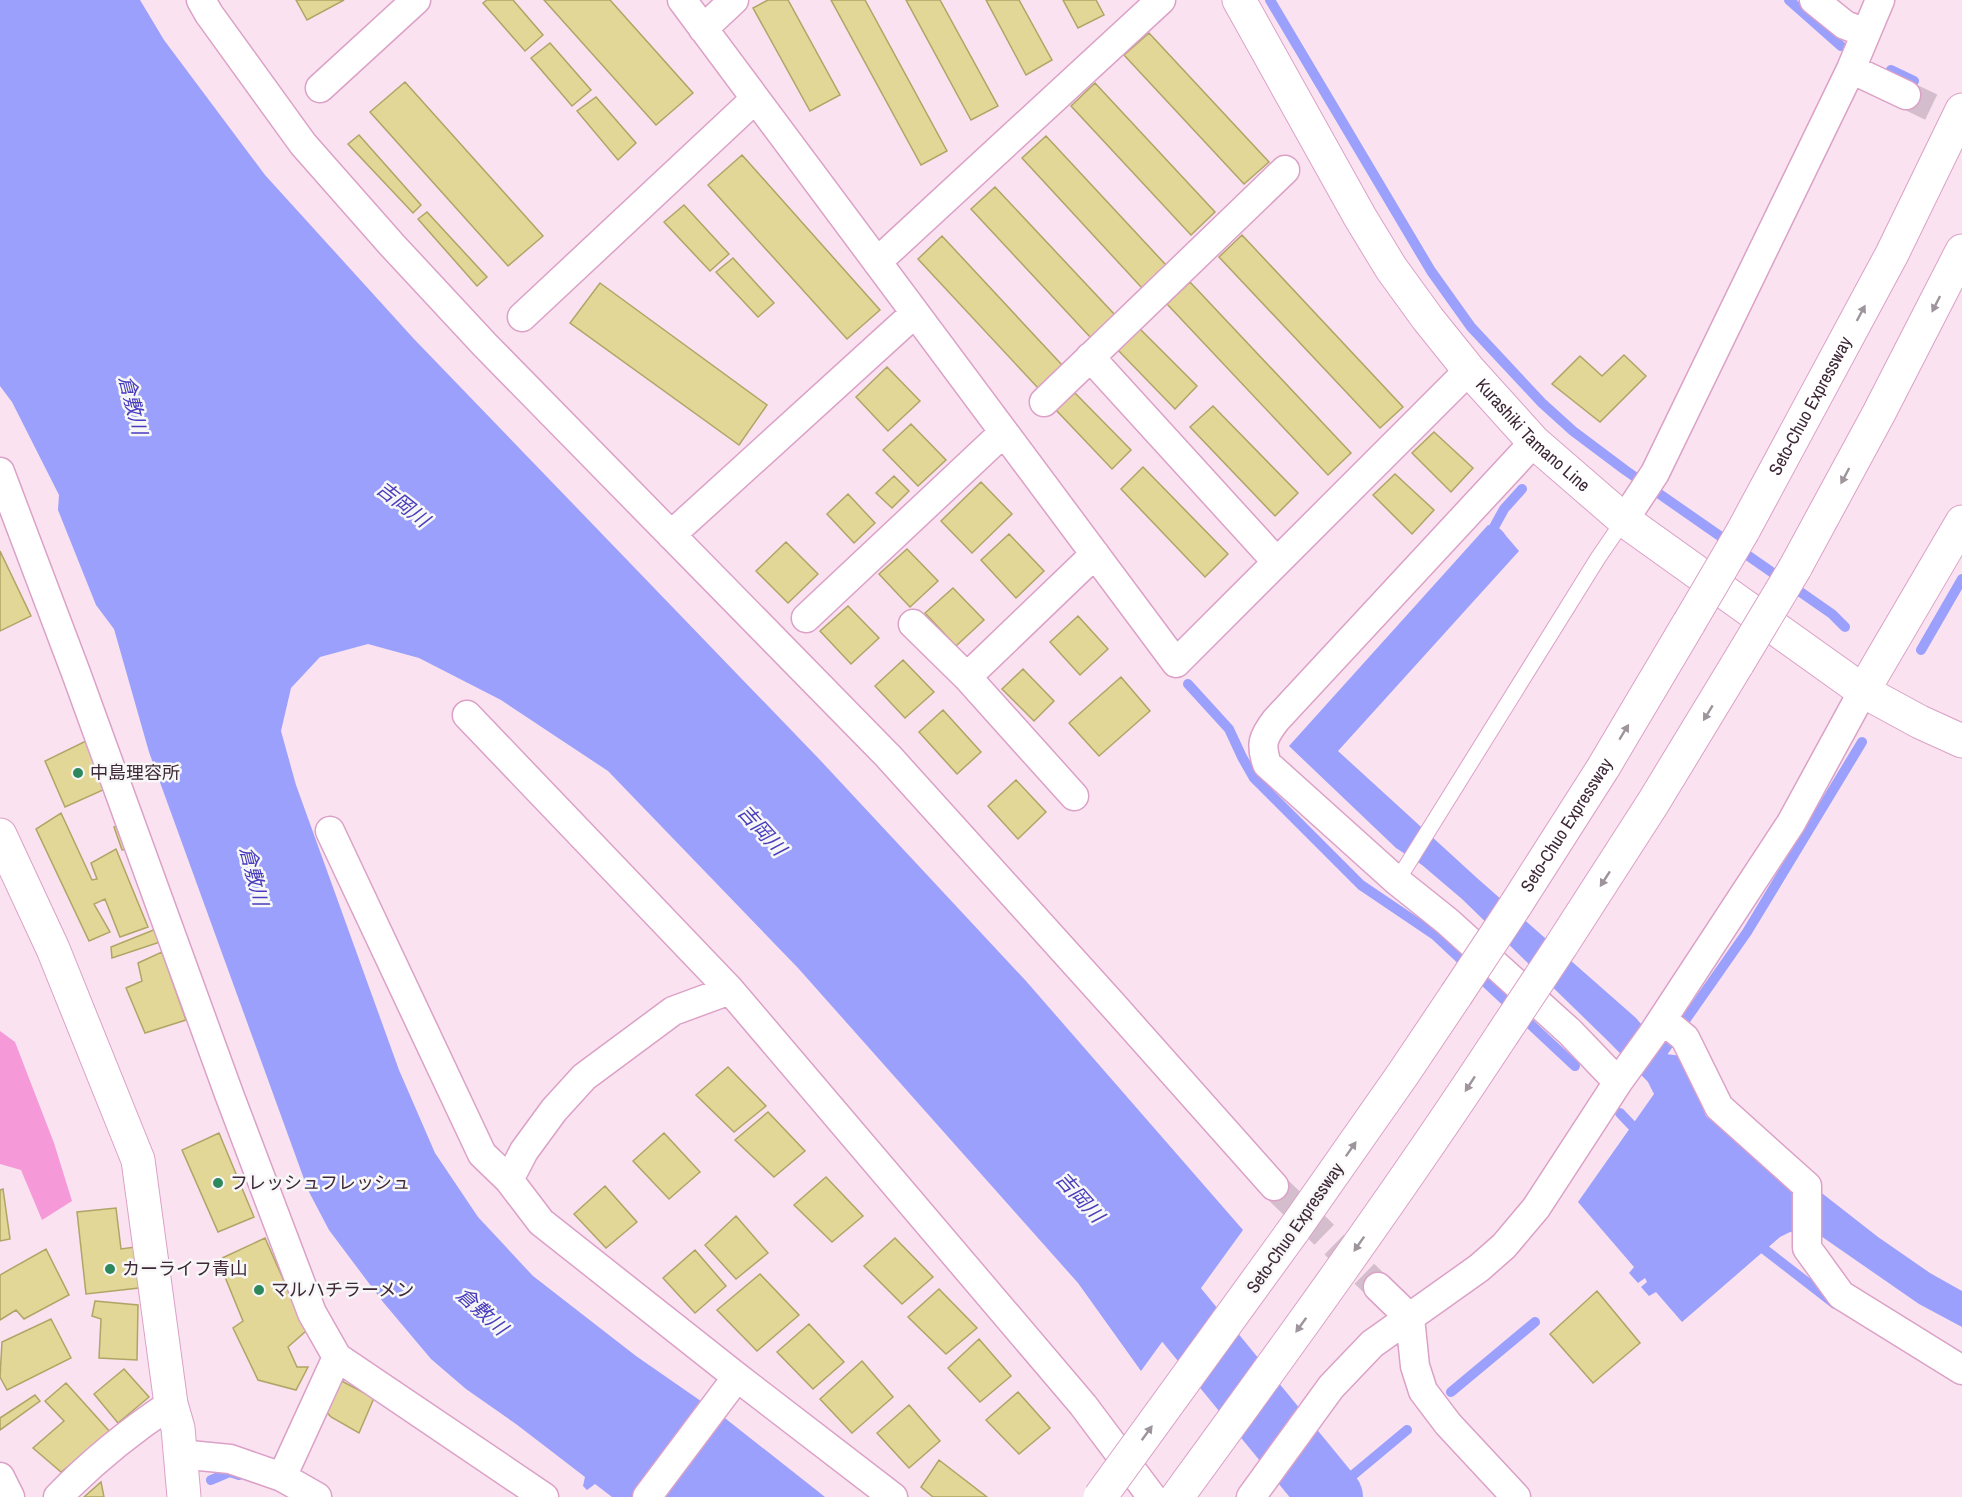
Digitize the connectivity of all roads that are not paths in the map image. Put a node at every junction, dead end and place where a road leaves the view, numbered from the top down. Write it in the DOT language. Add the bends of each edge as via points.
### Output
graph roads {
  1 [pos="201,0"];
  2 [pos="416,0"];
  3 [pos="682,0"];
  4 [pos="734,0"];
  5 [pos="1161,0"];
  6 [pos="1239,0"];
  7 [pos="1814,0"];
  8 [pos="1880,0"];
  9 [pos="703,29"];
  10 [pos="1866,33"];
  11 [pos="1851,69"];
  12 [pos="320,88"];
  13 [pos="1906,95"];
  14 [pos="755,99"];
  15 [pos="1962,110"];
  16 [pos="1285,170"];
  17 [pos="1962,251"];
  18 [pos="877,262"];
  19 [pos="915,313"];
  20 [pos="522,317"];
  21 [pos="1090,357"];
  22 [pos="1469,370"];
  23 [pos="1044,402"];
  24 [pos="1004,432"];
  25 [pos="1534,442"];
  26 [pos="0,472"];
  27 [pos="1631,512"];
  28 [pos="1962,522"];
  29 [pos="670,535"];
  30 [pos="1095,554"];
  31 [pos="1276,561"];
  32 [pos="806,618"];
  33 [pos="913,624"];
  34 [pos="967,677"];
  35 [pos="1863,691"];
  36 [pos="467,715"];
  37 [pos="1962,741"];
  38 [pos="1074,796"];
  39 [pos="330,831"];
  40 [pos="0,836"];
  41 [pos="1403,872"];
  42 [pos="730,990"];
  43 [pos="1668,1029"];
  44 [pos="1624,1074"];
  45 [pos="509,1180"];
  46 [pos="1274,1186"];
  47 [pos="1378,1287"];
  48 [pos="1410,1318"];
  49 [pos="337,1357"];
  50 [pos="1962,1370"];
  51 [pos="733,1382"];
  52 [pos="171,1404"];
  53 [pos="179,1454"];
  54 [pos="274,1474"];
  55 [pos="0,1477"];
  56 [pos="10,1497"];
  57 [pos="58,1497"];
  58 [pos="184,1497"];
  59 [pos="317,1497"];
  60 [pos="544,1497"];
  61 [pos="647,1497"];
  62 [pos="893,1497"];
  63 [pos="1100,1497"];
  64 [pos="1152,1497"];
  65 [pos="1177,1497"];
  66 [pos="1251,1497"];
  67 [pos="1516,1497"];
  1 -- 29 [label="street" via="303,144 485,345"];
  2 -- 12 [label="street"];
  3 -- 9 [label="street"];
  4 -- 9 [label="street"];
  5 -- 18 [label="street"];
  6 -- 22 [label="main road, Kurashiki Tamano Line" via="1391,268"];
  7 -- 10 [label="street" via="1845,25"];
  8 -- 10 [label="street"];
  9 -- 14 [label="street"];
  10 -- 11 [label="street"];
  11 -- 13 [label="street"];
  11 -- 27 [label="street" via="1655,473"];
  14 -- 18 [label="street"];
  14 -- 20 [label="street"];
  63 -- 15 [label="main road, Seto-Chuo Expressway, one-way, bridge" via="1403,1074 1603,768 1743,531 1892,254"];
  16 -- 21 [label="street"];
  17 -- 65 [label="main road, one-way, bridge" via="1795,568 1647,813 1457,1104"];
  18 -- 19 [label="street"];
  19 -- 24 [label="street"];
  19 -- 29 [label="street"];
  21 -- 23 [label="street"];
  21 -- 31 [label="street"];
  22 -- 25 [label="main road, Kurashiki Tamano Line"];
  22 -- 31 [label="street"];
  24 -- 30 [label="street"];
  24 -- 32 [label="street"];
  25 -- 27 [label="main road, Kurashiki Tamano Line"];
  25 -- 41 [label="street" via="1265,734 1262,750 1267,764"];
  26 -- 49 [label="street" via="303,1291"];
  27 -- 35 [label="main road, Kurashiki Tamano Line"];
  27 -- 41 [label="lane"];
  28 -- 35 [label="main road"];
  29 -- 46 [label="street" via="888,756"];
  30 -- 31 [label="street" via="1176,663"];
  30 -- 34 [label="street"];
  33 -- 34 [label="street"];
  34 -- 38 [label="street"];
  35 -- 37 [label="main road, Kurashiki Tamano Line"];
  35 -- 43 [label="street" via="1791,823"];
  36 -- 42 [label="street"];
  39 -- 45 [label="street" via="482,1154"];
  40 -- 52 [label="main road" via="53,949 138,1160"];
  41 -- 44 [label="street" via="1456,929 1569,1032"];
  42 -- 45 [label="street" via="673,1011 584,1077 524,1151"];
  42 -- 64 [label="street" via="1083,1405"];
  43 -- 44 [label="street"];
  43 -- 50 [label="street" via="1719,1107 1807,1186 1807,1248 1841,1295"];
  44 -- 48 [label="street" via="1536,1208 1504,1246"];
  45 -- 51 [label="street" via="541,1222"];
  47 -- 48 [label="street"];
  48 -- 66 [label="street" via="1372,1344 1331,1387"];
  48 -- 67 [label="street" via="1415,1366 1423,1391"];
  49 -- 54 [label="street"];
  49 -- 60 [label="street"];
  51 -- 61 [label="street"];
  51 -- 62 [label="street"];
  52 -- 53 [label="main road" via="178,1428"];
  52 -- 57 [label="street" via="82,1472"];
  53 -- 54 [label="street" via="230,1458"];
  53 -- 58 [label="main road"];
  54 -- 59 [label="street"];
  55 -- 56 [label="street"];
}
